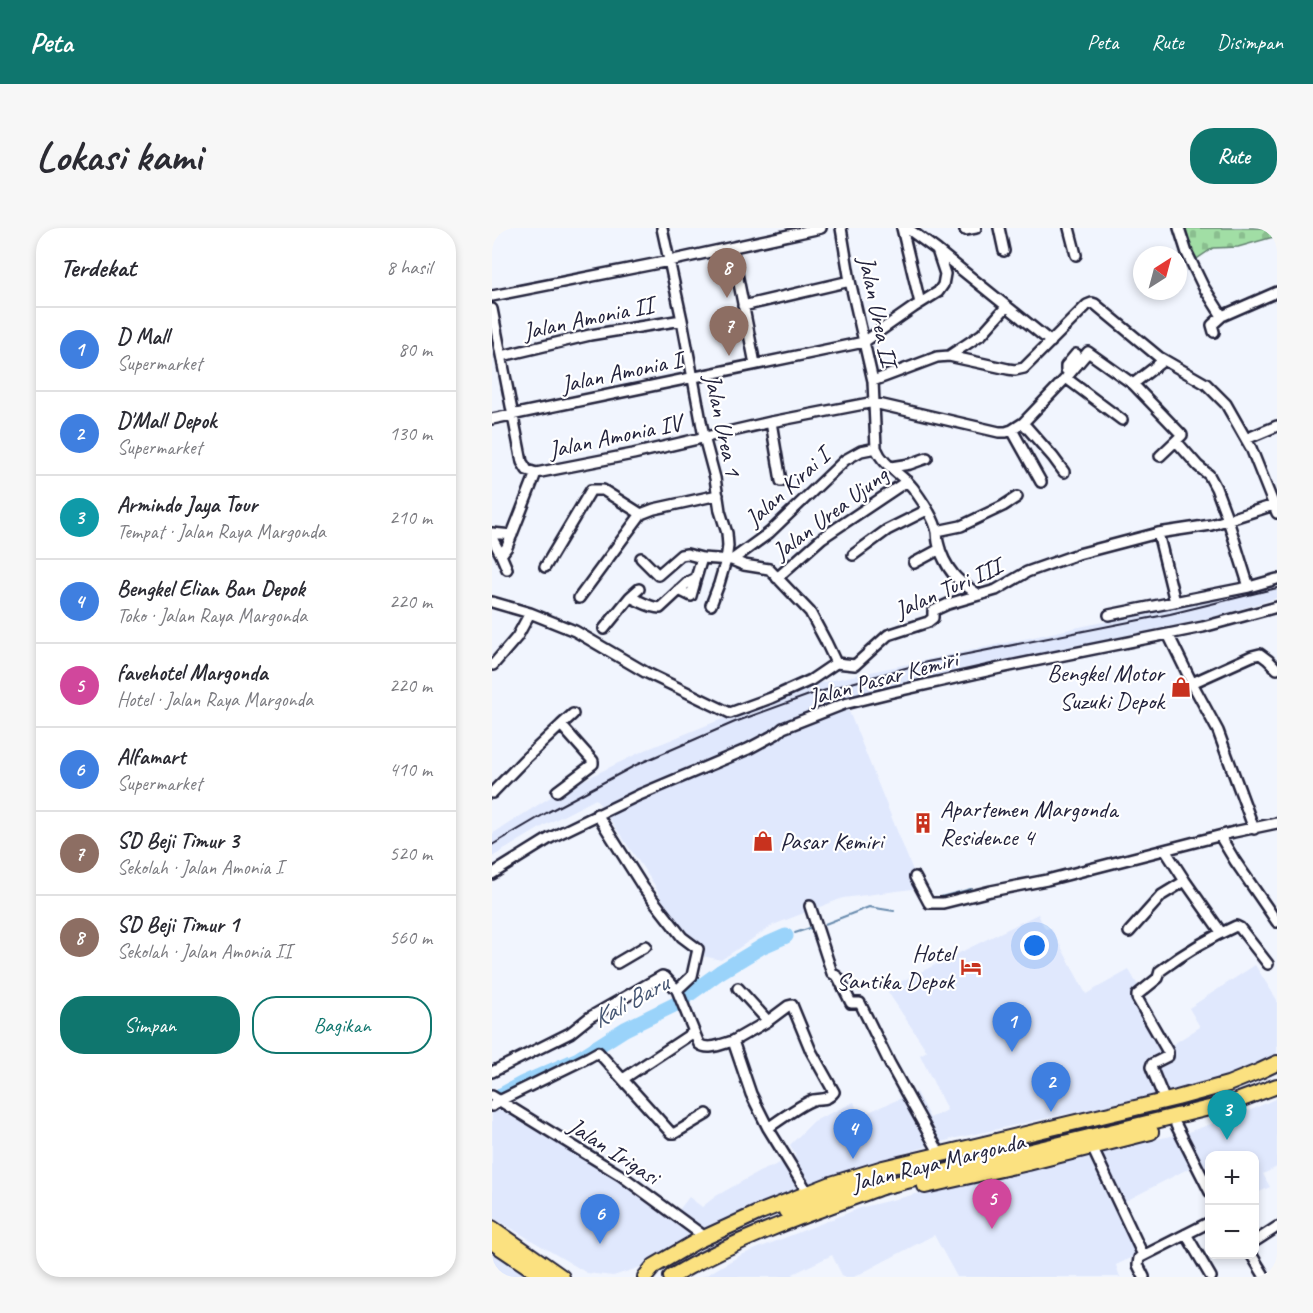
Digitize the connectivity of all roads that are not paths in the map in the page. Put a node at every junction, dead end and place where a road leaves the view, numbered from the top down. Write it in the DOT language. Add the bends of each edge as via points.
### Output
graph roads {
  1 [pos="662,228"];
  2 [pos="821,228"];
  3 [pos="841,228"];
  4 [pos="902,228"];
  5 [pos="907,228"];
  6 [pos="976,228"];
  7 [pos="999,228"];
  8 [pos="1069,228"];
  9 [pos="1179,228"];
  10 [pos="965,230"];
  11 [pos="732,248"];
  12 [pos="937,250"];
  13 [pos="1004,251"];
  14 [pos="1076,255"];
  15 [pos="669,261"];
  16 [pos="850,281"];
  17 [pos="1277,292"];
  18 [pos="492,296"];
  19 [pos="920,303"];
  20 [pos="743,306"];
  21 [pos="1006,306"];
  22 [pos="492,309"];
  23 [pos="1222,316"];
  24 [pos="682,320"];
  25 [pos="1214,332"];
  26 [pos="864,342"];
  27 [pos="1051,342"];
  28 [pos="1076,354"];
  29 [pos="502,356"];
  30 [pos="949,356"];
  31 [pos="1164,360"];
  32 [pos="755,364"];
  33 [pos="1068,375"];
  34 [pos="692,377"];
  35 [pos="873,381"];
  36 [pos="1133,384"];
  37 [pos="874,403"];
  38 [pos="514,414"];
  39 [pos="492,419"];
  40 [pos="1122,420"];
  41 [pos="771,422"];
  42 [pos="1023,423"];
  43 [pos="1277,426"];
  44 [pos="1012,430"];
  45 [pos="1183,435"];
  46 [pos="704,437"];
  47 [pos="1246,439"];
  48 [pos="874,449"];
  49 [pos="1160,456"];
  50 [pos="927,458"];
  51 [pos="891,467"];
  52 [pos="1064,471"];
  53 [pos="536,473"];
  54 [pos="781,481"];
  55 [pos="906,481"];
  56 [pos="1041,482"];
  57 [pos="718,495"];
  58 [pos="1017,497"];
  59 [pos="1276,507"];
  60 [pos="927,510"];
  61 [pos="641,514"];
  62 [pos="1228,520"];
  63 [pos="937,531"];
  64 [pos="492,533"];
  65 [pos="1158,533"];
  66 [pos="512,535"];
  67 [pos="492,538"];
  68 [pos="940,549"];
  69 [pos="501,555"];
  70 [pos="853,555"];
  71 [pos="641,558"];
  72 [pos="702,558"];
  73 [pos="729,560"];
  74 [pos="914,563"];
  75 [pos="545,567"];
  76 [pos="507,569"];
  77 [pos="777,578"];
  78 [pos="1277,579"];
  79 [pos="1249,587"];
  80 [pos="639,589"];
  81 [pos="979,595"];
  82 [pos="630,597"];
  83 [pos="579,598"];
  84 [pos="492,602"];
  85 [pos="1175,602"];
  86 [pos="711,605"];
  87 [pos="1277,607"];
  88 [pos="530,613"];
  89 [pos="1109,615"];
  90 [pos="604,629"];
  91 [pos="1168,634"];
  92 [pos="836,663"];
  93 [pos="493,665"];
  94 [pos="1277,669"];
  95 [pos="1192,683"];
  96 [pos="573,714"];
  97 [pos="561,725"];
  98 [pos="557,791"];
  99 [pos="492,793"];
  100 [pos="597,814"];
  101 [pos="1277,823"];
  102 [pos="1254,829"];
  103 [pos="1220,836"];
  104 [pos="1165,850"];
  105 [pos="492,873"];
  106 [pos="915,876"];
  107 [pos="1185,881"];
  108 [pos="810,906"];
  109 [pos="1277,922"];
  110 [pos="1129,932"];
  111 [pos="1221,932"];
  112 [pos="646,946"];
  113 [pos="617,963"];
  114 [pos="1268,964"];
  115 [pos="738,988"];
  116 [pos="677,991"];
  117 [pos="768,1021"];
  118 [pos="694,1032"];
  119 [pos="733,1041"];
  120 [pos="1277,1063"];
  121 [pos="492,1072"];
  122 [pos="1277,1072"];
  123 [pos="622,1079"];
  124 [pos="1277,1086"];
  125 [pos="1277,1096"];
  126 [pos="495,1100"];
  127 [pos="1174,1109"];
  128 [pos="707,1114"];
  129 [pos="768,1128"];
  130 [pos="1090,1142"];
  131 [pos="940,1154"];
  132 [pos="880,1183"];
  133 [pos="1205,1183"];
  134 [pos="808,1193"];
  135 [pos="760,1216"];
  136 [pos="1205,1224"];
  137 [pos="1277,1227"];
  138 [pos="492,1228"];
  139 [pos="1186,1234"];
  140 [pos="705,1237"];
  141 [pos="1259,1239"];
  142 [pos="492,1242"];
  143 [pos="1143,1255"];
  144 [pos="1254,1259"];
  145 [pos="554,1276"];
  146 [pos="681,1276"];
  147 [pos="573,1277"];
  148 [pos="646,1277"];
  149 [pos="1144,1277"];
  150 [pos="1211,1277"];
  151 [pos="1265,1277"];
  1 -- 15 [label="street, Jalan Urea 1"];
  2 -- 11 [label="street"];
  3 -- 16 [label="street, Jalan Urea II"];
  4 -- 19 [label="street"];
  5 -- 12 [label="street"];
  6 -- 10 [label="street"];
  7 -- 13 [label="street"];
  8 -- 14 [label="street"];
  9 -- 23 [label="street" via="1203,286"];
  11 -- 15 [label="street"];
  11 -- 20 [label="street"];
  12 -- 19 [label="street" via="945,280 938,292"];
  12 -- 21 [label="street"];
  15 -- 18 [label="street"];
  15 -- 24 [label="street, Jalan Urea 1"];
  16 -- 20 [label="street"];
  16 -- 26 [label="street, Jalan Urea II"];
  17 -- 23 [label="street"];
  19 -- 26 [label="street"];
  20 -- 32 [label="street"];
  21 -- 27 [label="street"];
  21 -- 30 [label="street" via="982,334"];
  22 -- 29 [label="street, Jalan Amonia IV"];
  23 -- 25 [label="street" via="1212,325"];
  24 -- 29 [label="street, Jalan Amonia II" via="590,335"];
  24 -- 34 [label="street, Jalan Urea 1"];
  26 -- 32 [label="street, Jalan Amonia I"];
  26 -- 35 [label="street, Jalan Urea II"];
  27 -- 30 [label="street" via="1020,370"];
  27 -- 31 [label="street" via="1092,303"];
  28 -- 33 [label="street" via="1066,366"];
  29 -- 38 [label="street, Jalan Amonia IV"];
  30 -- 35 [label="street"];
  31 -- 36 [label="street"];
  31 -- 47 [label="street" via="1206,384 1226,404"];
  32 -- 34 [label="street, Jalan Amonia I"];
  33 -- 36 [label="street" via="1088,352"];
  33 -- 40 [label="street"];
  33 -- 42 [label="street"];
  34 -- 38 [label="street, Jalan Amonia I"];
  34 -- 46 [label="street, Jalan Urea 1"];
  35 -- 37 [label="street, Jalan Urea II"];
  36 -- 45 [label="street"];
  37 -- 41 [label="street, Jalan Amonia IV"];
  37 -- 44 [label="street" via="999,432"];
  37 -- 48 [label="street, Jalan Urea Ujung"];
  38 -- 39 [label="street, Jalan Amonia I"];
  38 -- 53 [label="street, Jalan Amonia IV" via="524,466"];
  41 -- 46 [label="street, Jalan Amonia IV"];
  41 -- 54 [label="street"];
  42 -- 44 [label="street"];
  42 -- 52 [label="street"];
  43 -- 47 [label="street"];
  44 -- 56 [label="street"];
  45 -- 49 [label="street"];
  45 -- 62 [label="street" via="1198,466 1216,488"];
  46 -- 53 [label="street, Jalan Amonia IV"];
  46 -- 57 [label="street, Jalan Urea 1"];
  47 -- 59 [label="street"];
  48 -- 51 [label="street, Jalan Urea Ujung"];
  48 -- 73 [label="street, Jalan Kirai I" via="845,460 770,533"];
  50 -- 51 [label="street"];
  51 -- 55 [label="street, Jalan Urea Ujung"];
  53 -- 66 [label="street"];
  55 -- 60 [label="street, Jalan Urea Ujung"];
  55 -- 77 [label="street, Jalan Urea Ujung" via="822,538"];
  57 -- 61 [label="street"];
  57 -- 73 [label="street, Jalan Urea 1"];
  58 -- 63 [label="street" via="961,526"];
  59 -- 62 [label="street, Jalan Turi III"];
  60 -- 63 [label="street, Jalan Urea Ujung"];
  60 -- 70 [label="street" via="886,530"];
  61 -- 75 [label="street" via="603,490 591,489"];
  61 -- 83 [label="street"];
  62 -- 65 [label="street, Jalan Turi III"];
  62 -- 79 [label="street"];
  63 -- 68 [label="street, Jalan Urea Ujung"];
  64 -- 66 [label="street"];
  65 -- 81 [label="street, Jalan Turi III" via="1050,563"];
  65 -- 85 [label="street"];
  66 -- 69 [label="street"];
  67 -- 69 [label="street"];
  68 -- 74 [label="street"];
  68 -- 81 [label="street, Jalan Urea Ujung" via="952,574"];
  69 -- 76 [label="street"];
  71 -- 72 [label="street" via="658,575 681,555"];
  72 -- 73 [label="street"];
  72 -- 82 [label="street" via="696,578 660,608"];
  73 -- 77 [label="street" via="769,569"];
  73 -- 86 [label="street, Jalan Urea 1"];
  77 -- 92 [label="street" via="810,612"];
  78 -- 79 [label="street"];
  79 -- 85 [label="street"];
  80 -- 82 [label="street"];
  81 -- 92 [label="street, Jalan Turi III" via="948,604 933,611 933,618 927,622 888,635 855,665"];
  82 -- 90 [label="street"];
  84 -- 88 [label="street, Jalan Turi III"];
  85 -- 89 [label="street"];
  87 -- 91 [label="street, Jalan Pasar Kemiri"];
  88 -- 92 [label="street, Jalan Turi III" via="575,631 645,672 730,712 811,680"];
  88 -- 93 [label="street" via="517,637"];
  91 -- 95 [label="street"];
  91 -- 100 [label="street, Jalan Pasar Kemiri" via="844,704"];
  94 -- 95 [label="street" via="1260,654"];
  95 -- 102 [label="street" via="1218,730"];
  96 -- 97 [label="street"];
  97 -- 98 [label="street" via="593,764"];
  97 -- 99 [label="street"];
  100 -- 105 [label="street, Jalan Pasar Kemiri"];
  100 -- 116 [label="street" via="643,887 682,937 698,949 692,976"];
  101 -- 102 [label="street"];
  102 -- 103 [label="street"];
  103 -- 104 [label="street"];
  103 -- 109 [label="street"];
  104 -- 106 [label="street" via="943,903 927,899"];
  104 -- 107 [label="street"];
  107 -- 110 [label="street" via="1162,895"];
  107 -- 111 [label="street"];
  108 -- 131 [label="street" via="832,973 852,1003 860,1002"];
  111 -- 114 [label="street" via="1238,926"];
  111 -- 127 [label="street" via="1160,971 1158,978 1137,995 1168,1052 1151,1067"];
  112 -- 113 [label="street"];
  115 -- 117 [label="street"];
  116 -- 118 [label="street"];
  116 -- 121 [label="street" via="662,976 590,1017 570,1033"];
  117 -- 119 [label="street"];
  117 -- 129 [label="street" via="792,1005 834,1092 825,1099 811,1101"];
  118 -- 119 [label="street" via="705,1048"];
  118 -- 123 [label="street"];
  119 -- 129 [label="street" via="751,1094"];
  120 -- 127 [label="highway, Jalan Raya Margonda"];
  122 -- 127 [label="highway, Jalan Raya Margonda"];
  123 -- 126 [label="street" via="598,1052"];
  123 -- 128 [label="street" via="671,1133"];
  124 -- 127 [label="highway, Jalan Raya Margonda" via="1234,1102"];
  125 -- 127 [label="highway, Jalan Raya Margonda" via="1229,1112"];
  126 -- 140 [label="street, Jalan Irigasi" via="622,1176"];
  127 -- 130 [label="highway, Jalan Raya Margonda"];
  127 -- 131 [label="highway, Jalan Raya Margonda"];
  127 -- 132 [label="highway, Jalan Raya Margonda"];
  127 -- 133 [label="street"];
  129 -- 134 [label="street"];
  130 -- 132 [label="highway, Jalan Raya Margonda"];
  130 -- 143 [label="street"];
  131 -- 132 [label="highway, Jalan Raya Margonda"];
  132 -- 134 [label="highway, Jalan Raya Margonda"];
  132 -- 135 [label="highway, Jalan Raya Margonda"];
  132 -- 146 [label="highway, Jalan Raya Margonda"];
  134 -- 135 [label="highway, Jalan Raya Margonda"];
  135 -- 140 [label="highway, Jalan Raya Margonda"];
  135 -- 148 [label="highway, Jalan Raya Margonda"];
  136 -- 139 [label="street"];
  137 -- 141 [label="street"];
  138 -- 145 [label="highway"];
  139 -- 143 [label="street"];
  139 -- 150 [label="street"];
  140 -- 148 [label="highway, Jalan Raya Margonda" via="654,1266"];
  142 -- 145 [label="highway"];
  143 -- 149 [label="street" via="1137,1261"];
  144 -- 151 [label="street"];
  145 -- 147 [label="highway"];
}
